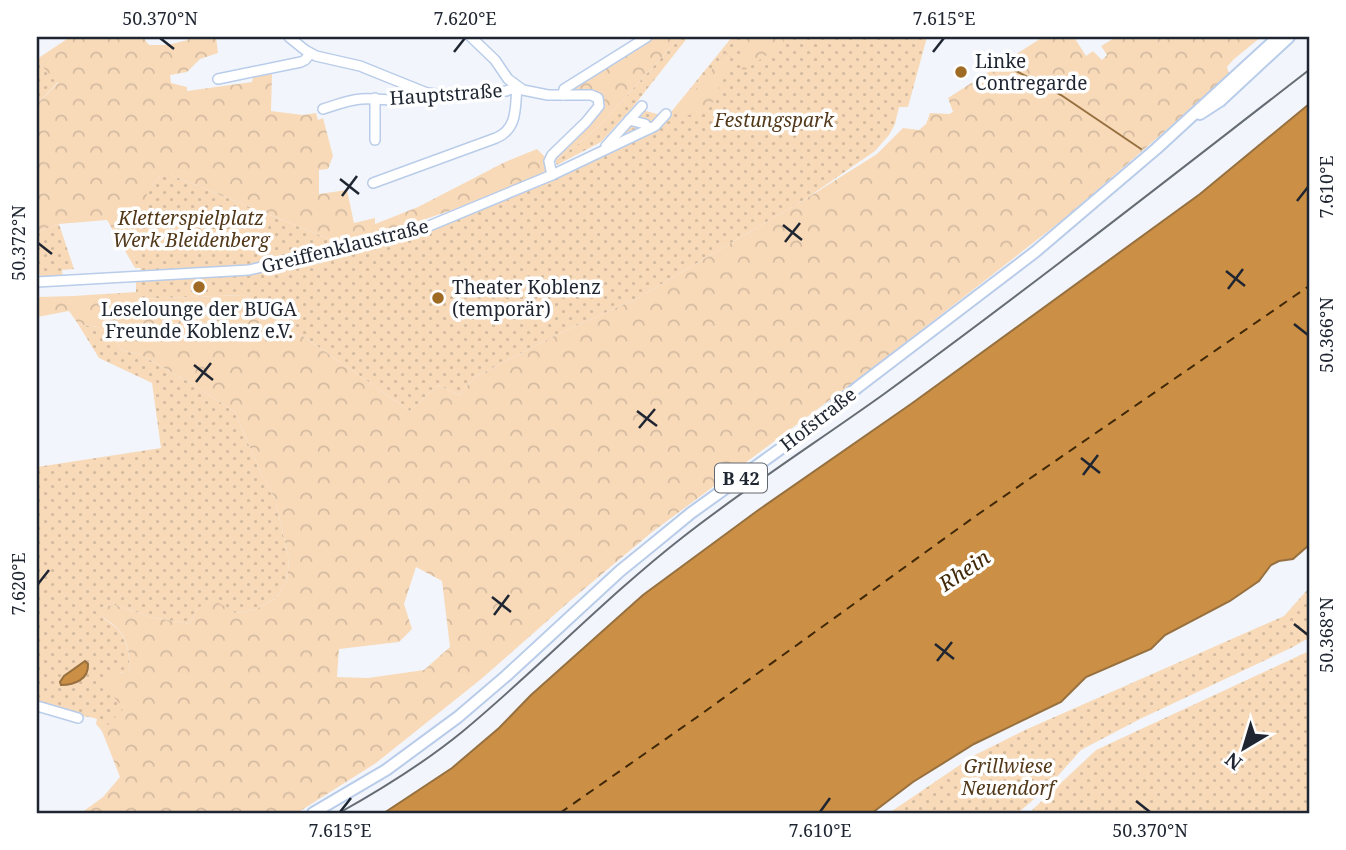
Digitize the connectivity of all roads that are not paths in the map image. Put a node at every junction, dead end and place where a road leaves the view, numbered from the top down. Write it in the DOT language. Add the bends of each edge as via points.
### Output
graph roads {
  1 [pos="289,37"];
  2 [pos="471,37"];
  3 [pos="647,37"];
  4 [pos="1278,37"];
  5 [pos="1289,37"];
  6 [pos="310,54"];
  7 [pos="218,79"];
  8 [pos="517,87"];
  9 [pos="427,93"];
  10 [pos="563,95"];
  11 [pos="375,98"];
  12 [pos="642,106"];
  13 [pos="323,109"];
  14 [pos="666,114"];
  15 [pos="629,120"];
  16 [pos="1185,123"];
  17 [pos="649,129"];
  18 [pos="375,140"];
  19 [pos="597,154"];
  20 [pos="552,175"];
  21 [pos="373,183"];
  22 [pos="37,282"];
  23 [pos="37,706"];
  24 [pos="78,718"];
  25 [pos="313,813"];
  1 -- 6 [label="street"];
  2 -- 8 [label="street"];
  3 -- 10 [label="street" via="564,89"];
  4 -- 16 [label="main road, Hofstraße / B 42"];
  5 -- 16 [label="main road, Hofstraße / B 42" via="1220,101"];
  6 -- 7 [label="street" via="301,62"];
  6 -- 9 [label="street" via="360,66"];
  8 -- 9 [label="street, Hauptstraße"];
  8 -- 10 [label="street" via="548,96"];
  8 -- 21 [label="street" via="513,121 501,135"];
  9 -- 11 [label="street, Hauptstraße" via="405,99"];
  10 -- 20 [label="street" via="595,96 600,101 552,155"];
  11 -- 13 [label="street, Hauptstraße"];
  11 -- 18 [label="street, Hauptstraße"];
  12 -- 15 [label="street, Greiffenklaustraße"];
  14 -- 17 [label="street, Greiffenklaustraße"];
  15 -- 17 [label="street"];
  15 -- 19 [label="street, Greiffenklaustraße"];
  16 -- 25 [label="main road, Hofstraße / B 42" via="1025,260 691,513 433,736"];
  17 -- 19 [label="street, Greiffenklaustraße"];
  19 -- 20 [label="street, Greiffenklaustraße"];
  20 -- 22 [label="street, Greiffenklaustraße" via="429,226 259,268"];
  23 -- 24 [label="street"];
}
